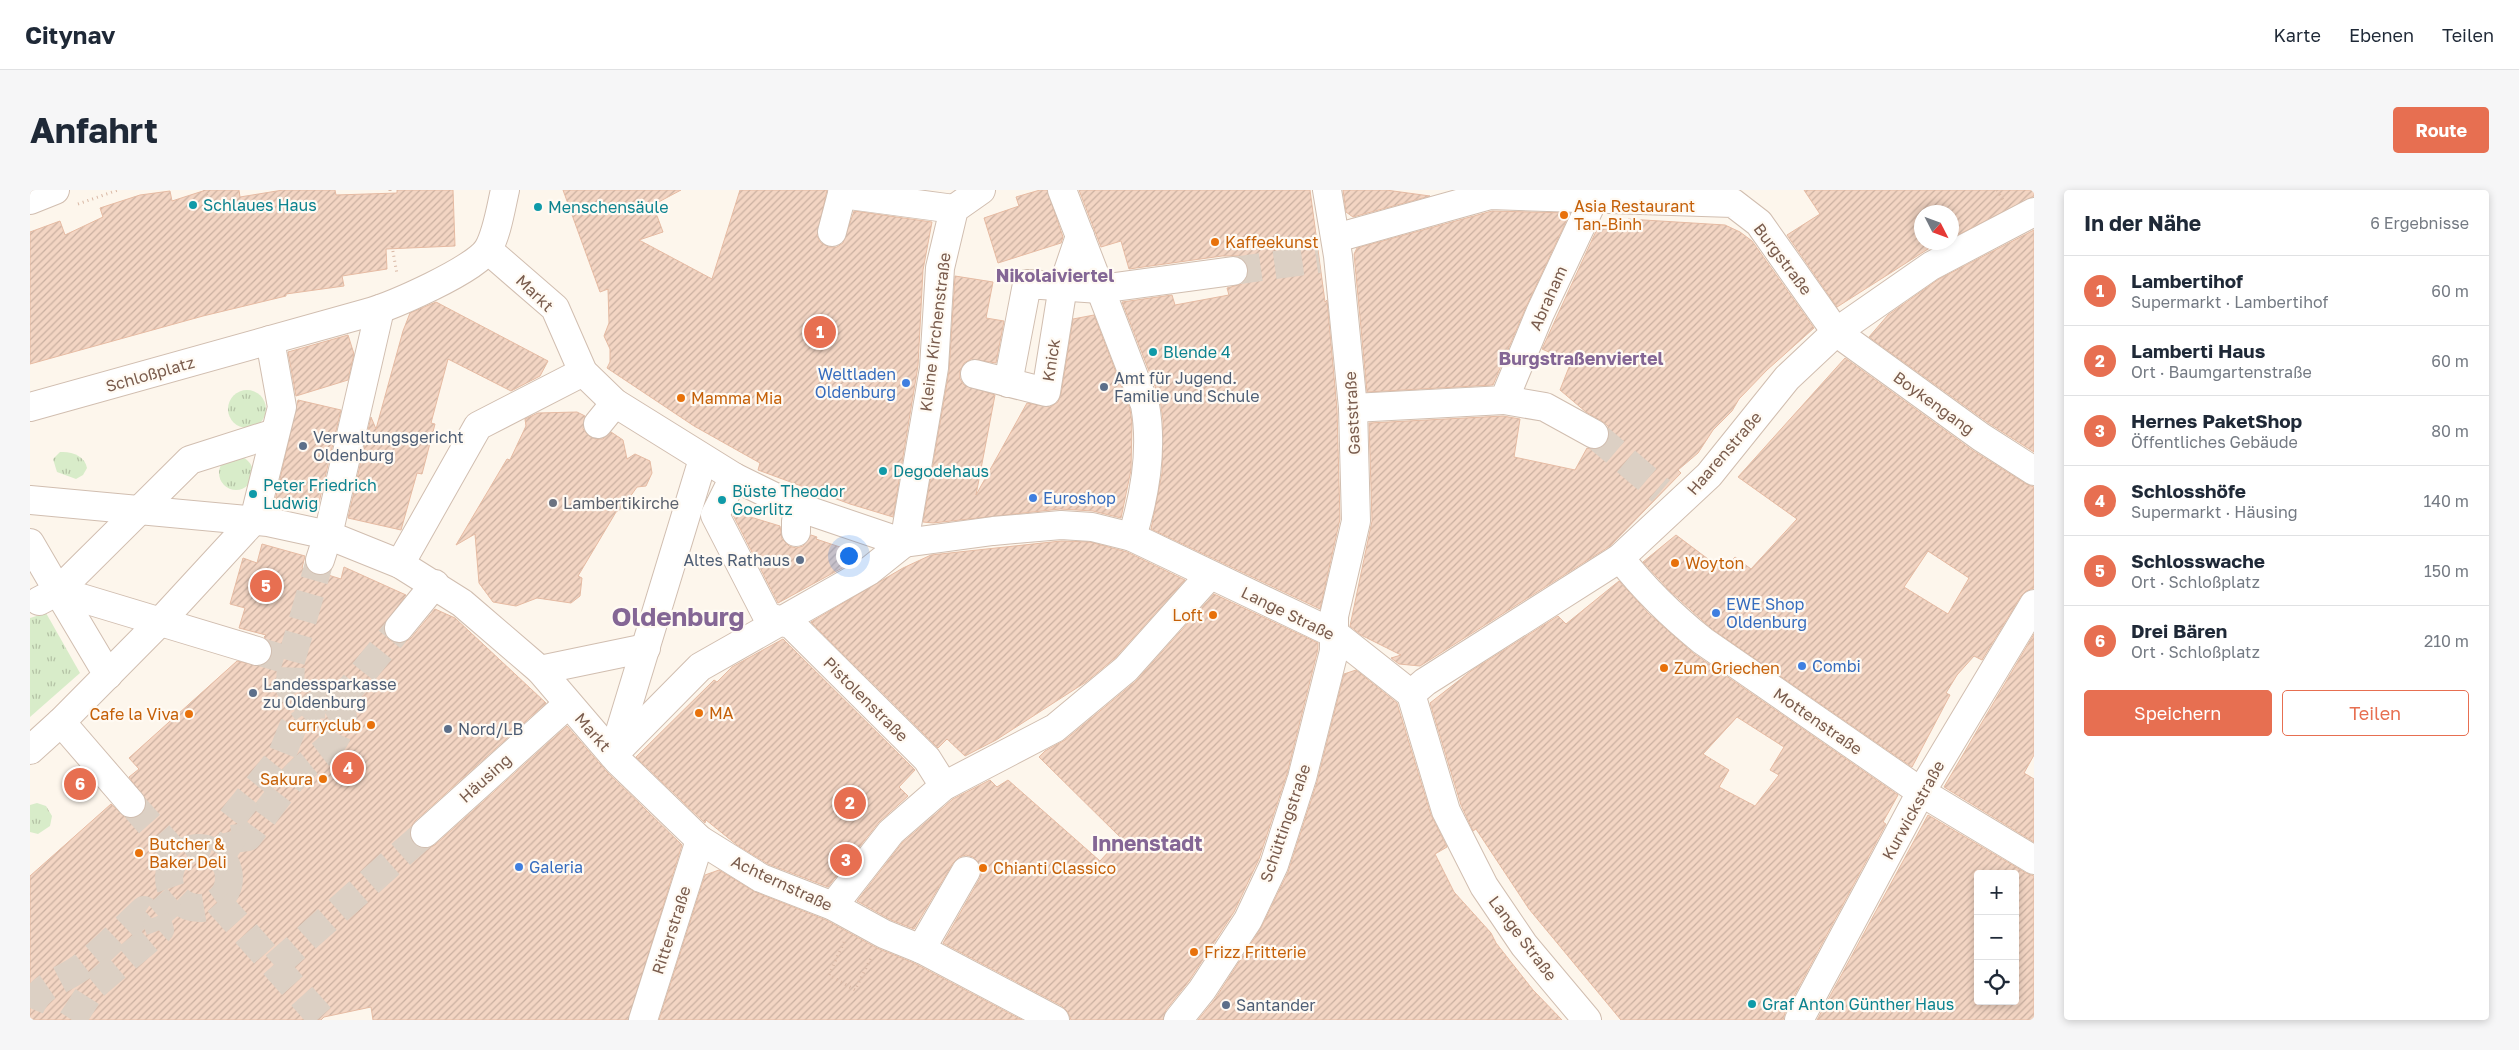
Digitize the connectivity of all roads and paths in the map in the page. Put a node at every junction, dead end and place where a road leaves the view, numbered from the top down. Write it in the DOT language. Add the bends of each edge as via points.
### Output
graph roads {
  1 [pos="55,190"];
  2 [pos="204,190"];
  3 [pos="505,190"];
  4 [pos="981,190"];
  5 [pos="1062,190"];
  6 [pos="1327,190"];
  7 [pos="843,192"];
  8 [pos="1594,198"];
  9 [pos="30,200"];
  10 [pos="211,202"];
  11 [pos="954,210"];
  12 [pos="2034,212"];
  13 [pos="832,232"];
  14 [pos="1080,236"];
  15 [pos="488,250"];
  16 [pos="1331,251"];
  17 [pos="1233,270"];
  18 [pos="1058,287"];
  19 [pos="1100,289"];
  20 [pos="380,309"];
  21 [pos="1836,332"];
  22 [pos="270,340"];
  23 [pos="582,372"];
  24 [pos="976,374"];
  25 [pos="1008,382"];
  26 [pos="1504,400"];
  27 [pos="615,403"];
  28 [pos="30,408"];
  29 [pos="1353,408"];
  30 [pos="598,424"];
  31 [pos="275,433"];
  32 [pos="1594,434"];
  33 [pos="703,459"];
  34 [pos="2034,471"];
  35 [pos="734,477"];
  36 [pos="30,500"];
  37 [pos="140,510"];
  38 [pos="261,521"];
  39 [pos="1132,537"];
  40 [pos="30,543"];
  41 [pos="904,543"];
  42 [pos="324,548"];
  43 [pos="1620,558"];
  44 [pos="400,564"];
  45 [pos="1210,575"];
  46 [pos="435,584"];
  47 [pos="48,596"];
  48 [pos="2034,604"];
  49 [pos="780,621"];
  50 [pos="159,623"];
  51 [pos="399,628"];
  52 [pos="1335,634"];
  53 [pos="646,648"];
  54 [pos="256,651"];
  55 [pos="540,670"];
  56 [pos="108,675"];
  57 [pos="1411,694"];
  58 [pos="568,704"];
  59 [pos="61,722"];
  60 [pos="30,750"];
  61 [pos="613,755"];
  62 [pos="944,786"];
  63 [pos="1921,792"];
  64 [pos="131,803"];
  65 [pos="425,833"];
  66 [pos="700,840"];
  67 [pos="2034,860"];
  68 [pos="966,871"];
  69 [pos="843,912"];
  70 [pos="884,934"];
  71 [pos="921,949"];
  72 [pos="643,1020"];
  73 [pos="1055,1020"];
  74 [pos="1178,1020"];
  75 [pos="1586,1020"];
  76 [pos="1798,1020"];
  1 -- 9 [label="street"];
  2 -- 10 [label="path"];
  3 -- 15 [label="street"];
  4 -- 11 [label="street"];
  5 -- 14 [label="street"];
  6 -- 16 [label="street, Gaststraße"];
  7 -- 11 [label="street"];
  7 -- 13 [label="street"];
  8 -- 16 [label="street, Burgstraße" via="1490,195"];
  8 -- 21 [label="street, Burgstraße" via="1733,203 1759,223"];
  8 -- 26 [label="street, Abraham" via="1540,313"];
  11 -- 41 [label="street, Kleine Kirchenstraße" via="940,268"];
  12 -- 21 [label="street, Haarenstraße" via="1931,266"];
  14 -- 18 [label="street, Knick"];
  14 -- 19 [label="street"];
  15 -- 20 [label="street, Schloßplatz" via="456,274"];
  15 -- 23 [label="street, Markt" via="554,308"];
  16 -- 29 [label="street, Gaststraße"];
  17 -- 19 [label="street"];
  18 -- 19 [label="street"];
  18 -- 25 [label="street" via="1027,284"];
  18 -- 25 [label="street, Knick" via="1046,392"];
  19 -- 39 [label="street" via="1140,387 1149,425 1146,474"];
  20 -- 22 [label="street, Schloßplatz"];
  20 -- 42 [label="street"];
  21 -- 34 [label="street, Boykengang" via="1981,437"];
  21 -- 43 [label="street, Haarenstraße" via="1787,378 1709,475 1670,498"];
  22 -- 28 [label="street, Schloßplatz"];
  22 -- 31 [label="street" via="282,407"];
  23 -- 27 [label="street, Markt"];
  23 -- 44 [label="street" via="478,426"];
  24 -- 25 [label="street, Knick"];
  26 -- 29 [label="street"];
  26 -- 32 [label="street" via="1545,407"];
  27 -- 30 [label="street"];
  27 -- 33 [label="street, Markt"];
  29 -- 52 [label="street, Gaststraße" via="1356,521 1334,616"];
  31 -- 37 [label="street" via="190,460"];
  31 -- 38 [label="street"];
  33 -- 35 [label="street, Markt"];
  33 -- 53 [label="street"];
  35 -- 41 [label="street, Markt" via="796,507"];
  35 -- 49 [label="street" via="714,515 767,616"];
  36 -- 37 [label="street"];
  37 -- 38 [label="street"];
  37 -- 47 [label="street"];
  38 -- 42 [label="street, Markt"];
  38 -- 50 [label="street"];
  39 -- 41 [label="street, Lange Straße" via="1092,527 1061,525"];
  39 -- 45 [label="street, Lange Straße"];
  40 -- 47 [label="street"];
  41 -- 49 [label="street, Markt" via="869,571"];
  42 -- 44 [label="street, Markt"];
  43 -- 57 [label="street, Haarenstraße"];
  43 -- 63 [label="street, Mottenstraße" via="1672,616 1703,641"];
  44 -- 46 [label="street, Markt"];
  45 -- 52 [label="street, Lange Straße"];
  45 -- 62 [label="street" via="1126,668 1055,728"];
  46 -- 51 [label="street"];
  46 -- 55 [label="street, Markt"];
  47 -- 50 [label="street"];
  47 -- 56 [label="street"];
  48 -- 63 [label="street, Kurwickstraße"];
  49 -- 61 [label="street, Markt" via="700,667"];
  49 -- 62 [label="street, Pistolenstraße" via="792,624 927,759"];
  50 -- 54 [label="street"];
  50 -- 56 [label="street"];
  52 -- 57 [label="street, Lange Straße"];
  52 -- 74 [label="street, Schüttingstraße" via="1334,651 1302,778 1274,865 1248,920"];
  53 -- 55 [label="street"];
  53 -- 61 [label="street"];
  55 -- 58 [label="street, Markt"];
  56 -- 59 [label="street"];
  57 -- 75 [label="street, Lange Straße" via="1446,810 1484,886 1524,945"];
  58 -- 61 [label="street, Markt"];
  58 -- 65 [label="street, Häusing"];
  59 -- 60 [label="street"];
  59 -- 64 [label="street"];
  61 -- 66 [label="street, Achternstraße"];
  62 -- 69 [label="street" via="891,832"];
  63 -- 67 [label="street, Mottenstraße"];
  63 -- 76 [label="street, Kurwickstraße"];
  66 -- 69 [label="street, Achternstraße" via="762,878"];
  66 -- 72 [label="street, Ritterstraße"];
  68 -- 71 [label="street"];
  69 -- 70 [label="street, Achternstraße"];
  69 -- 70 [label="path" via="829,975 855,990"];
  70 -- 71 [label="street, Achternstraße"];
  71 -- 73 [label="street, Achternstraße"];
}
